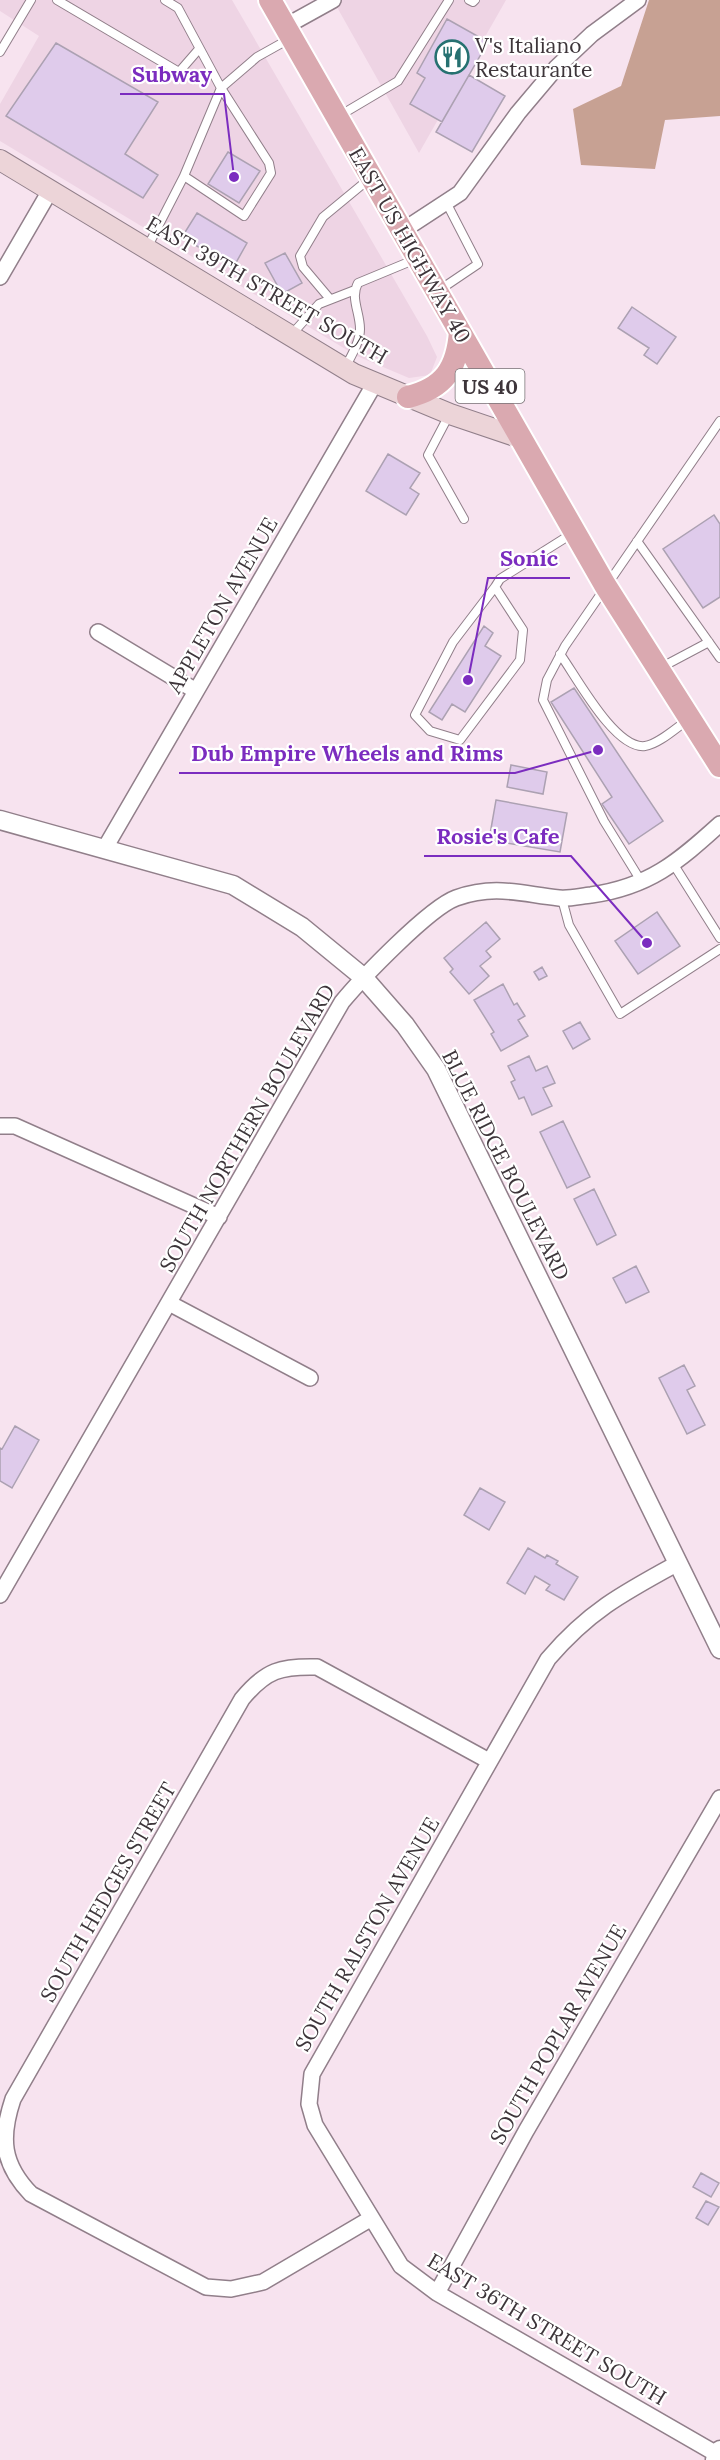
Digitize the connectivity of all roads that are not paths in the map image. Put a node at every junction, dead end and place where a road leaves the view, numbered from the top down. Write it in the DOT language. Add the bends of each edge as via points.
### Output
graph roads {
  1 [pos="32,0"];
  2 [pos="57,0"];
  3 [pos="165,0"];
  4 [pos="270,0"];
  5 [pos="333,0"];
  6 [pos="449,0"];
  7 [pos="469,0"];
  8 [pos="475,0"];
  9 [pos="638,0"];
  10 [pos="289,32"];
  11 [pos="200,49"];
  12 [pos="0,52"];
  13 [pos="221,88"];
  14 [pos="337,117"];
  15 [pos="0,160"];
  16 [pos="184,176"];
  17 [pos="371,177"];
  18 [pos="51,189"];
  19 [pos="446,202"];
  20 [pos="402,231"];
  21 [pos="147,248"];
  22 [pos="418,258"];
  23 [pos="0,277"];
  24 [pos="355,290"];
  25 [pos="437,292"];
  26 [pos="330,298"];
  27 [pos="460,332"];
  28 [pos="290,336"];
  29 [pos="345,369"];
  30 [pos="375,383"];
  31 [pos="408,397"];
  32 [pos="450,414"];
  33 [pos="720,421"];
  34 [pos="521,438"];
  35 [pos="464,519"];
  36 [pos="574,532"];
  37 [pos="637,541"];
  38 [pos="605,585"];
  39 [pos="495,587"];
  40 [pos="98,632"];
  41 [pos="709,642"];
  42 [pos="560,654"];
  43 [pos="720,658"];
  44 [pos="658,669"];
  45 [pos="196,691"];
  46 [pos="690,719"];
  47 [pos="720,766"];
  48 [pos="0,820"];
  49 [pos="720,824"];
  50 [pos="105,848"];
  51 [pos="674,865"];
  52 [pos="641,881"];
  53 [pos="562,898"];
  54 [pos="720,938"];
  55 [pos="720,949"];
  56 [pos="363,977"];
  57 [pos="0,1126"];
  58 [pos="219,1217"];
  59 [pos="169,1303"];
  60 [pos="310,1378"];
  61 [pos="678,1563"];
  62 [pos="0,1595"];
  63 [pos="720,1649"];
  64 [pos="489,1761"];
  65 [pos="720,1798"];
  66 [pos="370,2219"];
  67 [pos="437,2293"];
  68 [pos="718,2455"];
  1 -- 12 [label="lane"];
  2 -- 11 [label="lane" via="178,72"];
  3 -- 11 [label="lane" via="178,8"];
  4 -- 10 [label="main road, EAST US HIGHWAY 40 / US 40"];
  5 -- 10 [label="street"];
  6 -- 14 [label="lane" via="398,81"];
  7 -- 8 [label="lane"];
  9 -- 19 [label="street" via="592,34 556,68 460,193"];
  10 -- 13 [label="lane"];
  10 -- 14 [label="main road, EAST US HIGHWAY 40 / US 40"];
  11 -- 13 [label="lane"];
  13 -- 16 [label="lane"];
  13 -- 16 [label="lane" via="270,163 271,173 244,216"];
  14 -- 17 [label="main road, EAST US HIGHWAY 40 / US 40"];
  15 -- 18 [label="main road, EAST 39TH STREET SOUTH"];
  16 -- 21 [label="lane"];
  17 -- 20 [label="main road, EAST US HIGHWAY 40 / US 40"];
  17 -- 26 [label="lane" via="323,217 300,256 303,267"];
  18 -- 21 [label="main road, EAST 39TH STREET SOUTH"];
  18 -- 23 [label="street"];
  19 -- 20 [label="street"];
  19 -- 25 [label="lane" via="478,264"];
  20 -- 22 [label="main road, EAST US HIGHWAY 40 / US 40"];
  21 -- 28 [label="main road, EAST 39TH STREET SOUTH"];
  22 -- 24 [label="lane" via="358,283"];
  22 -- 25 [label="main road, EAST US HIGHWAY 40 / US 40"];
  24 -- 26 [label="lane"];
  24 -- 29 [label="lane" via="359,339"];
  25 -- 27 [label="main road, EAST US HIGHWAY 40 / US 40"];
  26 -- 28 [label="lane" via="319,304"];
  27 -- 31 [label="main road" via="452,367 439,384"];
  27 -- 34 [label="main road, EAST US HIGHWAY 40 / US 40"];
  28 -- 29 [label="main road, EAST 39TH STREET SOUTH"];
  29 -- 30 [label="main road, EAST 39TH STREET SOUTH"];
  30 -- 31 [label="main road, EAST 39TH STREET SOUTH"];
  30 -- 45 [label="street, APPLETON AVENUE"];
  31 -- 32 [label="main road, EAST 39TH STREET SOUTH"];
  32 -- 34 [label="main road, EAST 39TH STREET SOUTH"];
  32 -- 35 [label="lane" via="428,455"];
  33 -- 37 [label="lane"];
  34 -- 36 [label="main road, EAST US HIGHWAY 40 / US 40"];
  36 -- 38 [label="main road, EAST US HIGHWAY 40 / US 40"];
  36 -- 39 [label="lane" via="500,579"];
  37 -- 38 [label="lane"];
  37 -- 41 [label="lane"];
  38 -- 42 [label="lane"];
  38 -- 44 [label="main road, EAST US HIGHWAY 40 / US 40"];
  39 -- 39 [label="lane" via="453,642 415,715 430,731 460,740 520,660 523,630"];
  40 -- 45 [label="street"];
  41 -- 43 [label="lane"];
  41 -- 44 [label="lane"];
  42 -- 46 [label="lane" via="624,740 649,745"];
  42 -- 52 [label="lane" via="547,680 543,700 604,821"];
  44 -- 46 [label="main road, EAST US HIGHWAY 40 / US 40"];
  45 -- 50 [label="street, APPLETON AVENUE"];
  46 -- 47 [label="main road, EAST US HIGHWAY 40 / US 40"];
  48 -- 50 [label="street, BLUE RIDGE BOULEVARD"];
  49 -- 51 [label="street, SOUTH NORTHERN BOULEVARD"];
  50 -- 56 [label="street, BLUE RIDGE BOULEVARD" via="233,885 302,927"];
  51 -- 52 [label="street, SOUTH NORTHERN BOULEVARD"];
  51 -- 54 [label="lane"];
  52 -- 53 [label="street, SOUTH NORTHERN BOULEVARD" via="621,891"];
  53 -- 55 [label="lane" via="570,925 620,1014"];
  53 -- 56 [label="street, SOUTH NORTHERN BOULEVARD" via="492,889 454,898"];
  56 -- 58 [label="street, SOUTH NORTHERN BOULEVARD" via="342,1002"];
  56 -- 61 [label="street, BLUE RIDGE BOULEVARD" via="405,1025 436,1069"];
  57 -- 58 [label="street" via="15,1126"];
  58 -- 59 [label="street, SOUTH NORTHERN BOULEVARD"];
  59 -- 60 [label="street"];
  59 -- 62 [label="street, SOUTH NORTHERN BOULEVARD"];
  61 -- 63 [label="street, BLUE RIDGE BOULEVARD"];
  61 -- 64 [label="street, SOUTH RALSTON AVENUE" via="610,1600 569,1634 548,1659"];
  64 -- 66 [label="street, SOUTH RALSTON AVENUE" via="312,2074 309,2104 315,2125"];
  64 -- 66 [label="street, SOUTH HEDGES STREET" via="317,1667 286,1666 258,1680 242,1699 13,2099 5,2121 8,2160 18,2181 31,2194 207,2288 231,2289 263,2282"];
  65 -- 67 [label="street, SOUTH POPLAR AVENUE" via="526,2131"];
  66 -- 67 [label="street, EAST 36TH STREET SOUTH" via="401,2266"];
  67 -- 68 [label="street, EAST 36TH STREET SOUTH"];
}
